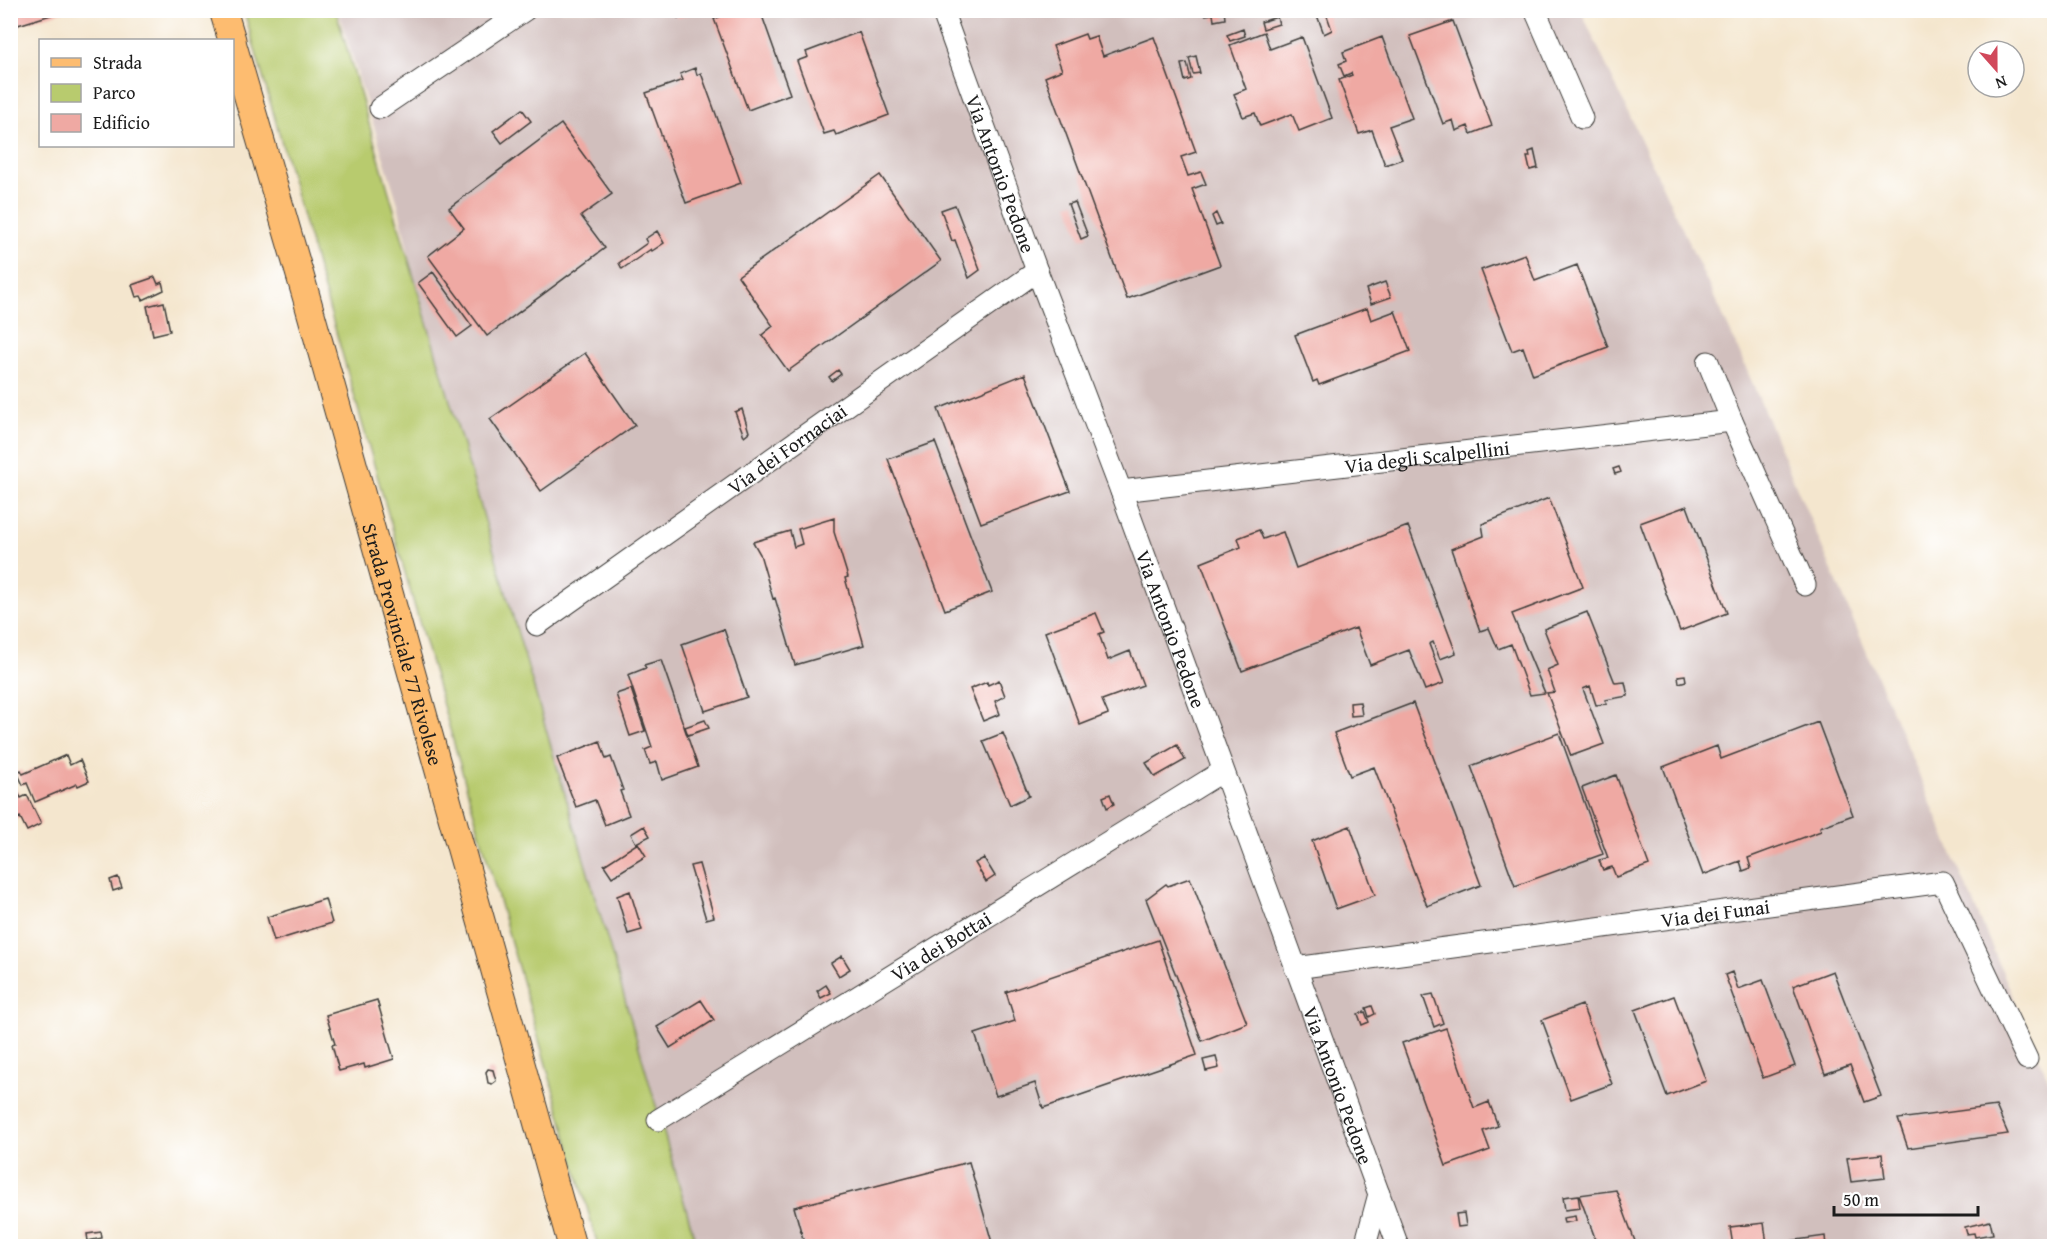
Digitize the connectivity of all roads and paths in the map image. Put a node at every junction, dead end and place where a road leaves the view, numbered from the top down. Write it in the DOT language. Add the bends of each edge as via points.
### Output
graph roads {
  1 [pos="224,10"];
  2 [pos="525,10"];
  3 [pos="942,10"];
  4 [pos="1535,10"];
  5 [pos="231,39"];
  6 [pos="234,48"];
  7 [pos="380,108"];
  8 [pos="1582,118"];
  9 [pos="1036,271"];
  10 [pos="1708,362"];
  11 [pos="1732,421"];
  12 [pos="1121,491"];
  13 [pos="1805,585"];
  14 [pos="537,625"];
  15 [pos="1223,771"];
  16 [pos="1295,968"];
  17 [pos="2027,1059"];
  18 [pos="658,1120"];
  19 [pos="1378,1194"];
  20 [pos="572,1246"];
  21 [pos="1365,1246"];
  22 [pos="1398,1246"];
  1 -- 5 [label="main road, Strada Provinciale 77 Rivolese"];
  2 -- 7 [label="street"];
  3 -- 9 [label="street, Via Antonio Pedone"];
  4 -- 8 [label="street"];
  6 -- 20 [label="main road, Strada Provinciale 77 Rivolese"];
  9 -- 12 [label="street, Via Antonio Pedone"];
  9 -- 14 [label="street, Via dei Fornaciai"];
  10 -- 11 [label="street"];
  11 -- 12 [label="street, Via degli Scalpellini"];
  11 -- 13 [label="street"];
  12 -- 15 [label="street, Via Antonio Pedone"];
  15 -- 16 [label="street, Via Antonio Pedone"];
  15 -- 18 [label="street, Via dei Bottai"];
  16 -- 17 [label="street, Via dei Funai" via="1943,882"];
  16 -- 19 [label="street, Via Antonio Pedone"];
  19 -- 21 [label="street"];
  19 -- 22 [label="street, Via Antonio Pedone"];
}
